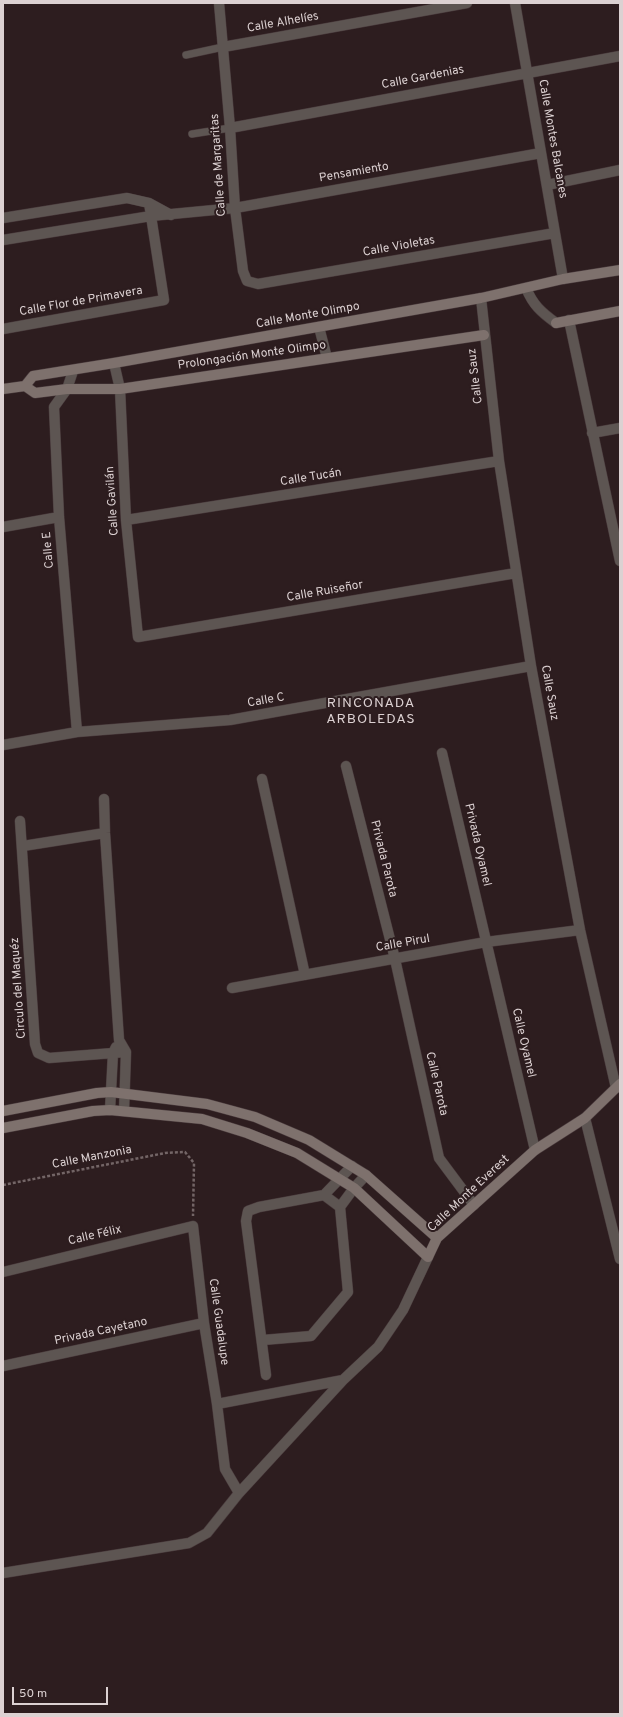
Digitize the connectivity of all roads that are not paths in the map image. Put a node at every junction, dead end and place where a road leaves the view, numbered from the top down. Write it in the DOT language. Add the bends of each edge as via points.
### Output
graph roads {
  1 [pos="219,3"];
  2 [pos="467,3"];
  3 [pos="515,3"];
  4 [pos="422,7"];
  5 [pos="223,47"];
  6 [pos="186,55"];
  7 [pos="620,56"];
  8 [pos="527,72"];
  9 [pos="230,128"];
  10 [pos="192,134"];
  11 [pos="541,153"];
  12 [pos="620,170"];
  13 [pos="547,185"];
  14 [pos="148,203"];
  15 [pos="235,208"];
  16 [pos="171,215"];
  17 [pos="151,216"];
  18 [pos="3,218"];
  19 [pos="555,233"];
  20 [pos="3,240"];
  21 [pos="620,270"];
  22 [pos="564,279"];
  23 [pos="247,281"];
  24 [pos="526,288"];
  25 [pos="480,298"];
  26 [pos="620,311"];
  27 [pos="569,320"];
  28 [pos="556,322"];
  29 [pos="319,327"];
  30 [pos="3,329"];
  31 [pos="484,335"];
  32 [pos="327,358"];
  33 [pos="114,363"];
  34 [pos="73,371"];
  35 [pos="25,386"];
  36 [pos="120,388"];
  37 [pos="3,389"];
  38 [pos="67,389"];
  39 [pos="620,428"];
  40 [pos="592,433"];
  41 [pos="500,461"];
  42 [pos="59,517"];
  43 [pos="126,520"];
  44 [pos="3,527"];
  45 [pos="619,556"];
  46 [pos="516,573"];
  47 [pos="138,638"];
  48 [pos="531,666"];
  49 [pos="77,732"];
  50 [pos="3,745"];
  51 [pos="442,753"];
  52 [pos="346,766"];
  53 [pos="262,779"];
  54 [pos="104,799"];
  55 [pos="20,821"];
  56 [pos="105,833"];
  57 [pos="23,846"];
  58 [pos="580,930"];
  59 [pos="486,942"];
  60 [pos="395,959"];
  61 [pos="305,975"];
  62 [pos="232,988"];
  63 [pos="119,1040"];
  64 [pos="126,1052"];
  65 [pos="113,1053"];
  66 [pos="618,1086"];
  67 [pos="111,1092"];
  68 [pos="125,1094"];
  69 [pos="110,1110"];
  70 [pos="3,1111"];
  71 [pos="124,1111"];
  72 [pos="585,1118"];
  73 [pos="3,1128"];
  74 [pos="535,1150"];
  75 [pos="352,1166"];
  76 [pos="366,1175"];
  77 [pos="341,1179"];
  78 [pos="354,1188"];
  79 [pos="324,1195"];
  80 [pos="474,1205"];
  81 [pos="340,1207"];
  82 [pos="193,1226"];
  83 [pos="437,1238"];
  84 [pos="428,1257"];
  85 [pos="620,1259"];
  86 [pos="3,1272"];
  87 [pos="204,1323"];
  88 [pos="263,1340"];
  89 [pos="3,1366"];
  90 [pos="266,1375"];
  91 [pos="342,1380"];
  92 [pos="217,1404"];
  93 [pos="239,1493"];
  94 [pos="3,1573"];
  1 -- 5 [label="street, Calle de Margaritas"];
  2 -- 4 [label="street, Calle Alhelíes"];
  3 -- 8 [label="street, Calle Montes Balcanes"];
  4 -- 5 [label="street, Calle Alhelíes"];
  5 -- 6 [label="lane"];
  5 -- 9 [label="street, Calle de Margaritas"];
  7 -- 8 [label="street, Calle Gardenias"];
  8 -- 9 [label="street, Calle Gardenias"];
  8 -- 11 [label="street, Calle Montes Balcanes"];
  9 -- 10 [label="lane"];
  9 -- 15 [label="street, Calle de Margaritas"];
  11 -- 13 [label="street, Calle Montes Balcanes"];
  11 -- 15 [label="street, Pensamiento"];
  12 -- 13 [label="street"];
  13 -- 19 [label="street, Calle Montes Balcanes"];
  14 -- 16 [label="street"];
  14 -- 17 [label="street"];
  14 -- 18 [label="street" via="127,198"];
  15 -- 16 [label="street, Pensamiento"];
  15 -- 23 [label="street, Calle de Margaritas" via="243,271"];
  16 -- 17 [label="street, Pensamiento"];
  17 -- 20 [label="street, Pensamiento"];
  17 -- 30 [label="street, Calle Flor de Primavera" via="164,300"];
  19 -- 22 [label="street, Calle Montes Balcanes"];
  19 -- 23 [label="street, Calle Violetas" via="258,284"];
  21 -- 22 [label="main road, Calle Monte Olimpo"];
  22 -- 24 [label="main road, Calle Monte Olimpo"];
  24 -- 25 [label="main road, Calle Monte Olimpo"];
  24 -- 28 [label="street" via="542,313"];
  25 -- 29 [label="main road, Calle Monte Olimpo"];
  25 -- 31 [label="street, Calle Sauz"];
  26 -- 27 [label="main road"];
  27 -- 28 [label="main road"];
  27 -- 40 [label="street"];
  29 -- 32 [label="street"];
  29 -- 33 [label="main road, Calle Monte Olimpo"];
  31 -- 32 [label="main road, Prolongación Monte Olimpo"];
  31 -- 41 [label="street, Calle Sauz"];
  32 -- 36 [label="main road, Prolongación Monte Olimpo"];
  33 -- 34 [label="main road, Calle Monte Olimpo"];
  33 -- 36 [label="street, Calle Gavilán"];
  34 -- 35 [label="main road, Calle Monte Olimpo" via="33,376"];
  34 -- 38 [label="street, Calle E"];
  35 -- 37 [label="main road, Calle Monte Olimpo"];
  35 -- 38 [label="main road, Prolongación Monte Olimpo" via="35,393"];
  36 -- 38 [label="main road, Prolongación Monte Olimpo"];
  36 -- 43 [label="street, Calle Gavilán"];
  38 -- 42 [label="street, Calle E" via="54,407"];
  39 -- 40 [label="street"];
  40 -- 45 [label="street"];
  41 -- 43 [label="street, Calle Tucán"];
  41 -- 46 [label="street, Calle Sauz"];
  42 -- 44 [label="street"];
  42 -- 49 [label="street, Calle E"];
  43 -- 47 [label="street, Calle Gavilán"];
  46 -- 47 [label="street, Calle Ruiseñor"];
  46 -- 48 [label="street, Calle Sauz"];
  48 -- 49 [label="street, Calle C" via="230,720"];
  48 -- 58 [label="street, Calle Sauz"];
  49 -- 50 [label="street, Calle C"];
  51 -- 59 [label="street, Privada Oyamel"];
  52 -- 60 [label="street, Privada Parota"];
  53 -- 61 [label="street"];
  54 -- 56 [label="street"];
  55 -- 57 [label="street, Circulo del Maquéz"];
  56 -- 57 [label="street"];
  56 -- 63 [label="street"];
  57 -- 65 [label="street, Circulo del Maquéz" via="35,1044 38,1052 49,1058"];
  58 -- 59 [label="street, Calle Pirul"];
  58 -- 66 [label="street, Calle Sauz"];
  59 -- 60 [label="street, Calle Pirul"];
  59 -- 74 [label="street, Calle Oyamel"];
  60 -- 61 [label="street, Calle Pirul"];
  60 -- 80 [label="street, Calle Parota" via="440,1158"];
  61 -- 62 [label="street, Calle Pirul"];
  63 -- 64 [label="street"];
  63 -- 65 [label="street"];
  64 -- 65 [label="street, Circulo del Maquéz"];
  64 -- 68 [label="street"];
  65 -- 67 [label="street"];
  66 -- 72 [label="main road, Calle Monte Everest"];
  67 -- 68 [label="main road"];
  67 -- 69 [label="street"];
  67 -- 70 [label="main road"];
  68 -- 71 [label="street"];
  68 -- 75 [label="main road" via="207,1104 255,1117 309,1140"];
  69 -- 71 [label="main road"];
  69 -- 73 [label="main road"];
  71 -- 77 [label="main road" via="202,1119 247,1133 297,1153"];
  72 -- 74 [label="main road, Calle Monte Everest"];
  72 -- 85 [label="street"];
  74 -- 80 [label="main road, Calle Monte Everest"];
  75 -- 76 [label="main road"];
  75 -- 77 [label="street"];
  76 -- 78 [label="street"];
  76 -- 83 [label="main road"];
  77 -- 78 [label="main road"];
  77 -- 79 [label="street"];
  78 -- 81 [label="street"];
  78 -- 84 [label="main road"];
  79 -- 81 [label="street"];
  79 -- 88 [label="street" via="248,1211 246,1221"];
  80 -- 83 [label="main road, Calle Monte Everest"];
  81 -- 88 [label="street" via="348,1292 311,1336"];
  82 -- 86 [label="street, Calle Félix"];
  82 -- 87 [label="street, Calle Guadalupe"];
  83 -- 84 [label="main road, Calle Monte Everest"];
  84 -- 91 [label="street, Calle Monte Everest" via="403,1310 378,1347"];
  87 -- 89 [label="street, Privada Cayetano"];
  87 -- 92 [label="street, Calle Guadalupe"];
  88 -- 90 [label="street"];
  91 -- 92 [label="street"];
  91 -- 93 [label="street, Calle Monte Everest"];
  92 -- 93 [label="street, Calle Guadalupe" via="225,1469"];
  93 -- 94 [label="street, Calle Monte Everest" via="207,1533 189,1543"];
}
